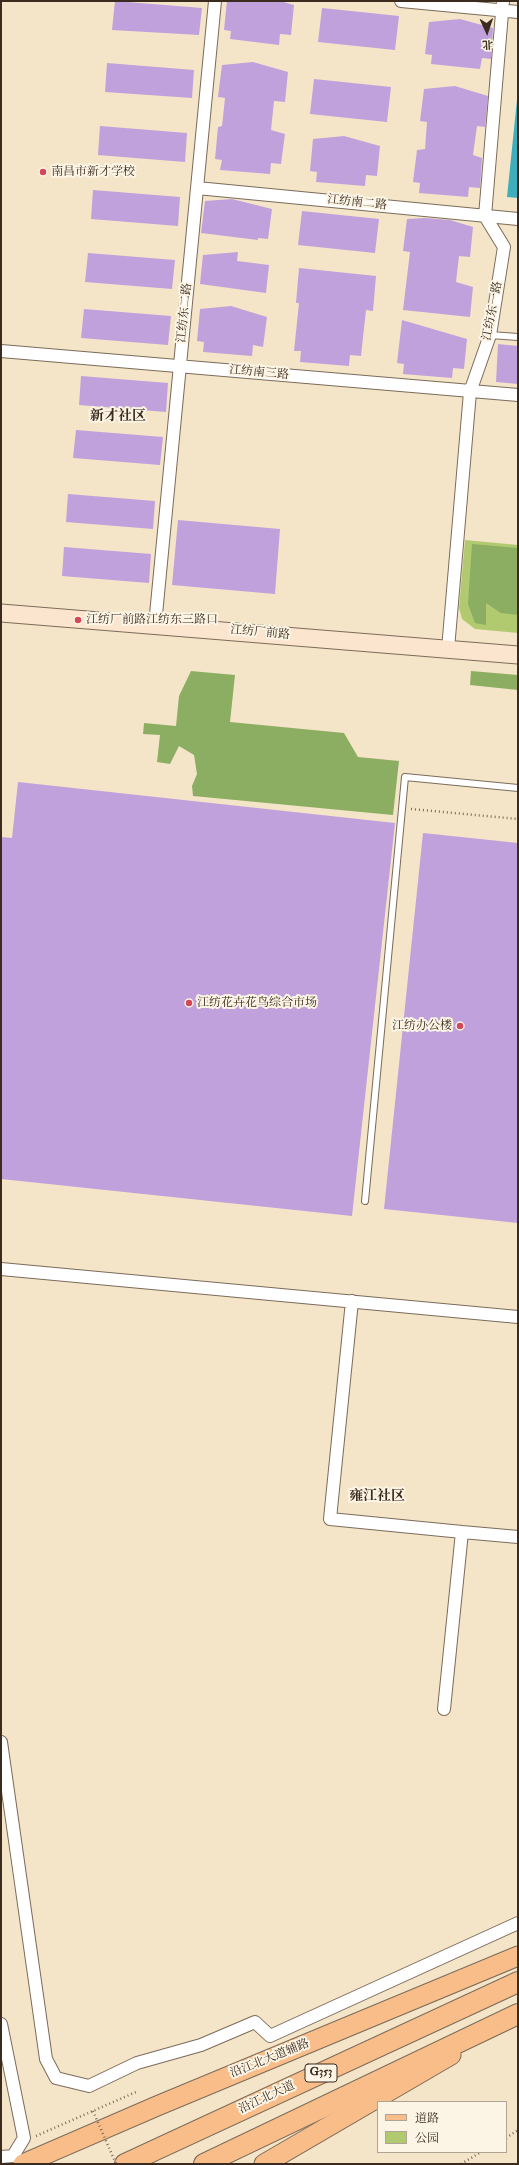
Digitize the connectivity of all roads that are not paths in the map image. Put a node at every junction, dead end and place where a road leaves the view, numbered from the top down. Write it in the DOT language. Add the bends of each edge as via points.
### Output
graph roads {
  1 [pos="215,1"];
  2 [pos="401,1"];
  3 [pos="503,6"];
  4 [pos="518,12"];
  5 [pos="197,188"];
  6 [pos="485,216"];
  7 [pos="518,219"];
  8 [pos="490,335"];
  9 [pos="518,337"];
  10 [pos="1,351"];
  11 [pos="179,366"];
  12 [pos="470,392"];
  13 [pos="518,395"];
  14 [pos="1,613"];
  15 [pos="155,625"];
  16 [pos="448,649"];
  17 [pos="518,655"];
  18 [pos="518,788"];
  19 [pos="365,1200"];
  20 [pos="1,1269"];
  21 [pos="352,1301"];
  22 [pos="518,1317"];
  23 [pos="462,1532"];
  24 [pos="518,1537"];
  25 [pos="444,1708"];
  26 [pos="1,1742"];
  27 [pos="518,1923"];
  28 [pos="518,1956"];
  29 [pos="518,1982"];
  30 [pos="518,2015"];
  31 [pos="1,2024"];
  32 [pos="1,2156"];
  33 [pos="23,2164"];
  34 [pos="125,2164"];
  35 [pos="204,2164"];
  36 [pos="264,2164"];
  1 -- 5 [label="street, 江纺东二路"];
  2 -- 3 [label="street"];
  3 -- 4 [label="street"];
  3 -- 6 [label="street"];
  5 -- 6 [label="street, 江纺南二路"];
  5 -- 11 [label="street, 江纺东二路"];
  6 -- 7 [label="street, 江纺南二路"];
  6 -- 8 [label="street, 江纺东一路" via="504,247"];
  8 -- 9 [label="lane"];
  8 -- 12 [label="street, 江纺东一路"];
  10 -- 11 [label="street, 江纺南三路"];
  11 -- 12 [label="street, 江纺南三路"];
  11 -- 15 [label="street, 江纺东二路"];
  12 -- 13 [label="street, 江纺南三路"];
  12 -- 16 [label="street, 江纺东一路"];
  14 -- 15 [label="main road, 江纺厂前路"];
  15 -- 16 [label="main road, 江纺厂前路"];
  16 -- 17 [label="main road, 江纺厂前路"];
  18 -- 19 [label="lane" via="405,777"];
  20 -- 21 [label="street"];
  21 -- 22 [label="street"];
  21 -- 23 [label="street" via="330,1519"];
  23 -- 24 [label="street"];
  23 -- 25 [label="street"];
  26 -- 27 [label="street" via="46,2059 56,2078 90,2086 137,2063 201,2045 256,2022 270,2036"];
  28 -- 33 [label="main road, 沿江北大道辅路"];
  29 -- 34 [label="highway, 沿江北大道 / G353"];
  30 -- 35 [label="highway, G353"];
  30 -- 36 [label="main road, G353"];
  31 -- 32 [label="street" via="24,2138 13,2156"];
}
